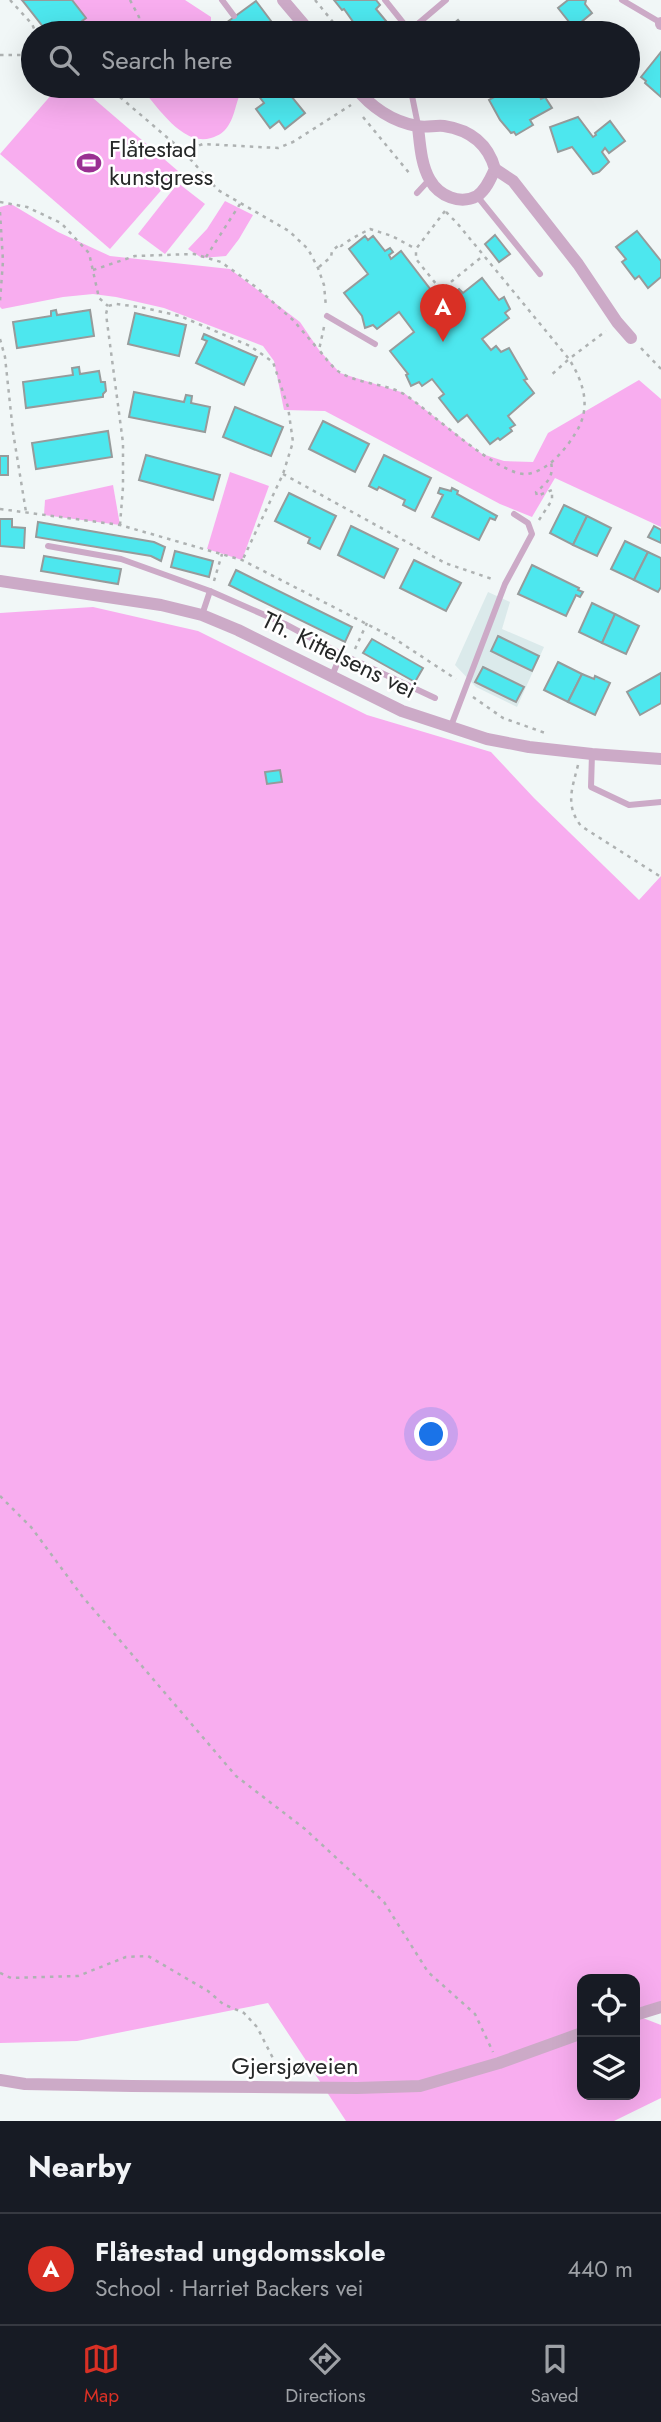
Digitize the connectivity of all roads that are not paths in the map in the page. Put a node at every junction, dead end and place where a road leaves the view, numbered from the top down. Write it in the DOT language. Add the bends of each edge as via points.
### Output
graph roads {
  1 [pos="222,0"];
  2 [pos="283,0"];
  3 [pos="385,0"];
  4 [pos="446,0"];
  5 [pos="622,0"];
  6 [pos="234,16"];
  7 [pos="301,21"];
  8 [pos="401,21"];
  9 [pos="420,21"];
  10 [pos="661,24"];
  11 [pos="364,98"];
  12 [pos="412,98"];
  13 [pos="418,127"];
  14 [pos="495,169"];
  15 [pos="477,196"];
  16 [pos="540,274"];
  17 [pos="327,316"];
  18 [pos="631,338"];
  19 [pos="375,344"];
  20 [pos="514,514"];
  21 [pos="48,546"];
  22 [pos="0,581"];
  23 [pos="210,591"];
  24 [pos="202,615"];
  25 [pos="341,654"];
  26 [pos="331,677"];
  27 [pos="435,698"];
  28 [pos="451,726"];
  29 [pos="586,753"];
  30 [pos="661,759"];
  31 [pos="661,802"];
  32 [pos="661,2007"];
  33 [pos="640,2013"];
  34 [pos="577,2035"];
  35 [pos="0,2080"];
  1 -- 6 [label="lane"];
  2 -- 7 [label="street"];
  3 -- 8 [label="lane"];
  4 -- 9 [label="lane"];
  5 -- 10 [label="lane"];
  11 -- 13 [label="street" via="377,110"];
  12 -- 13 [label="lane"];
  13 -- 14 [label="street" via="461,130 480,141"];
  13 -- 15 [label="street" via="423,187 458,201"];
  14 -- 15 [label="street"];
  14 -- 18 [label="street" via="513,181"];
  15 -- 16 [label="lane"];
  17 -- 19 [label="lane"];
  20 -- 28 [label="lane" via="532,530 505,584"];
  21 -- 23 [label="lane" via="121,559"];
  22 -- 24 [label="street, Th. Kittelsens vei"];
  23 -- 24 [label="lane"];
  23 -- 25 [label="lane"];
  24 -- 26 [label="street, Th. Kittelsens vei"];
  25 -- 26 [label="lane"];
  25 -- 27 [label="lane"];
  26 -- 28 [label="street, Th. Kittelsens vei" via="402,712"];
  28 -- 29 [label="street, Th. Kittelsens vei" via="487,738"];
  29 -- 30 [label="street, Th. Kittelsens vei"];
  29 -- 31 [label="lane" via="591,787 629,805"];
  32 -- 33 [label="street"];
  34 -- 35 [label="street, Gjersjøveien" via="420,2086 287,2088"];
}
